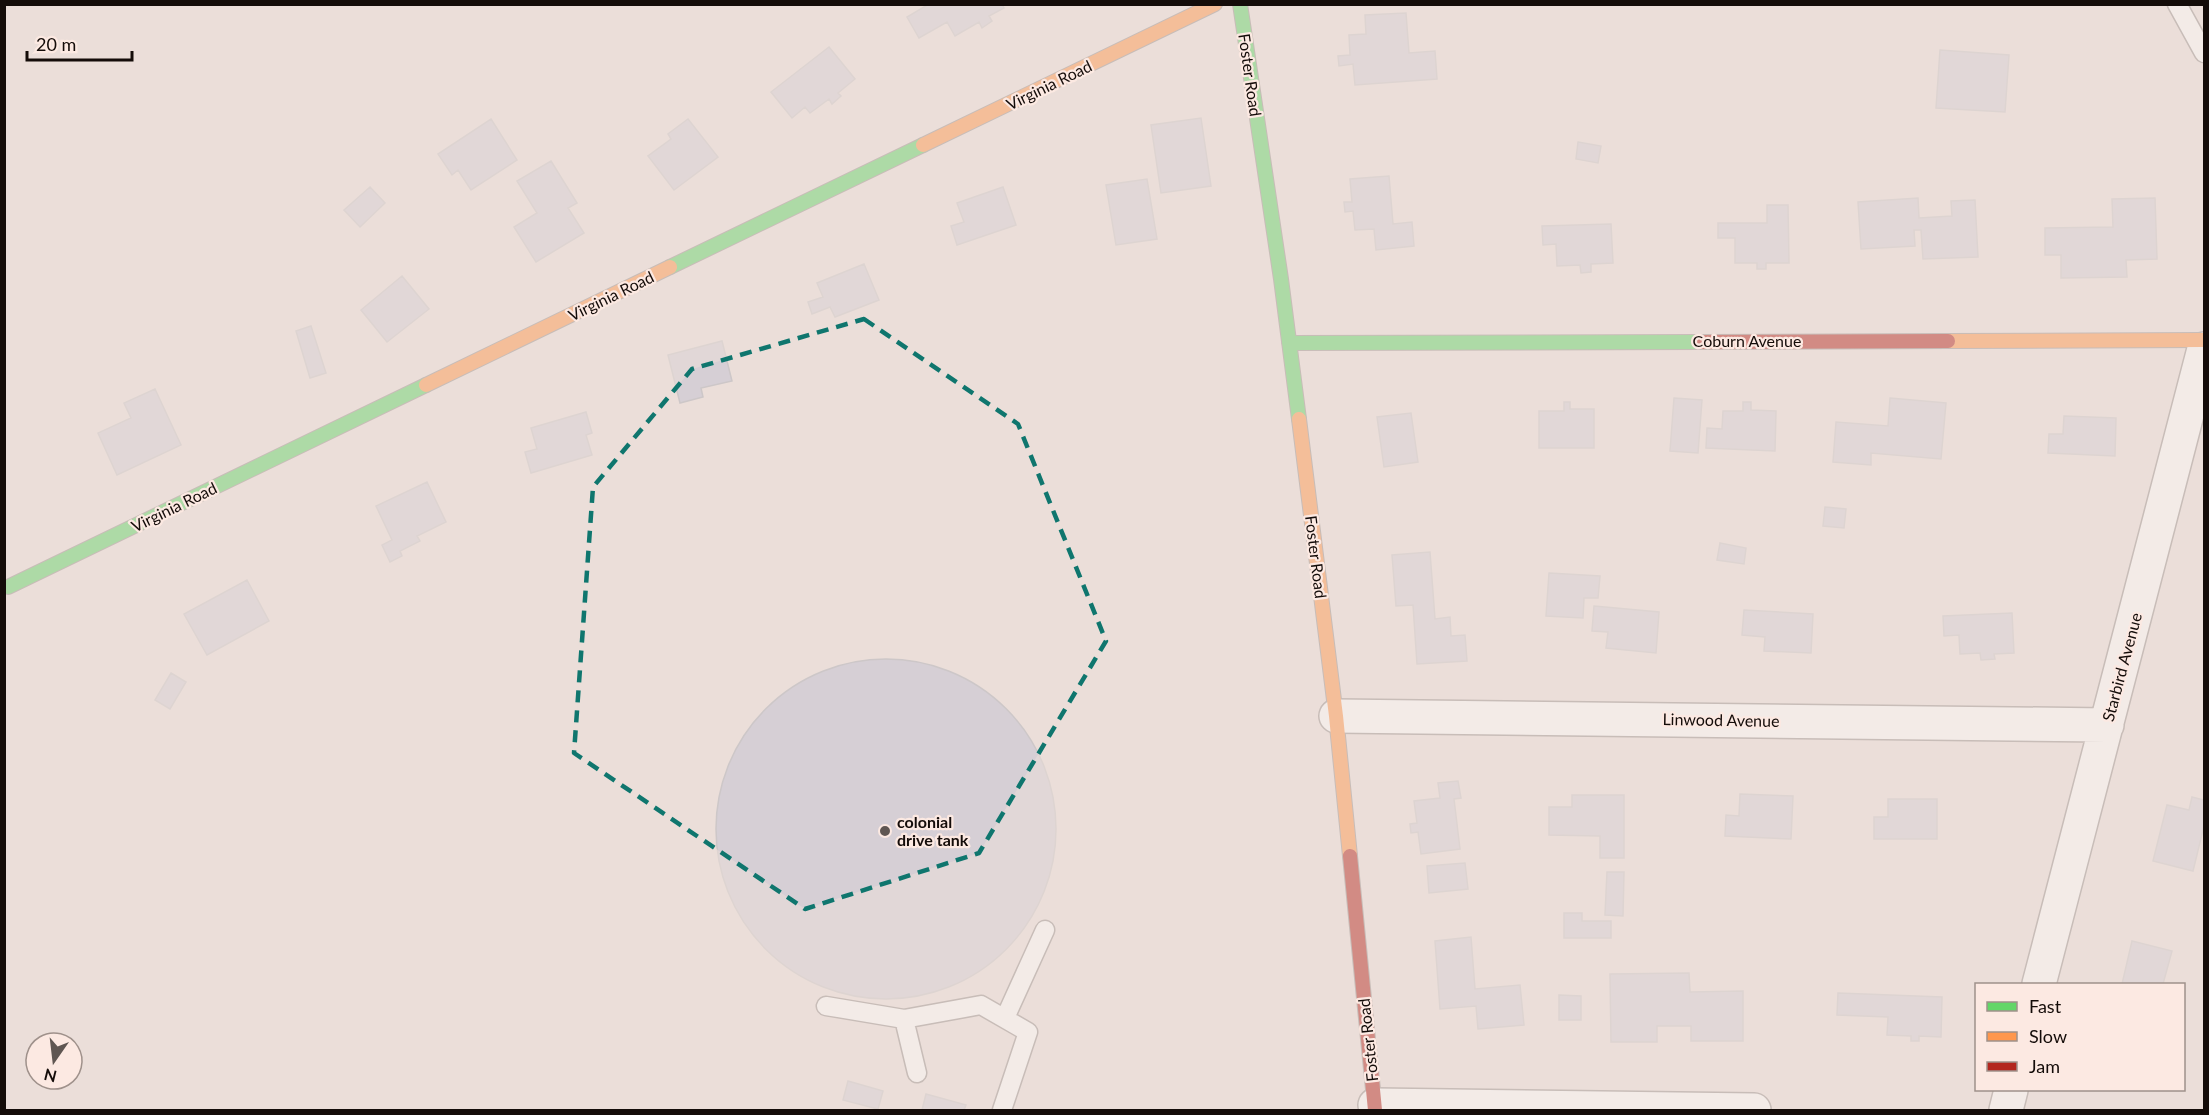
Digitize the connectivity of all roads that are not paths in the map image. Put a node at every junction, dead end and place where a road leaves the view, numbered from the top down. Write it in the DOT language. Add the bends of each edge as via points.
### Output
graph roads {
  1 [pos="1215,4"];
  2 [pos="1240,4"];
  3 [pos="2177,4"];
  4 [pos="2205,53"];
  5 [pos="2205,340"];
  6 [pos="1289,343"];
  7 [pos="2205,349"];
  8 [pos="6,587"];
  9 [pos="1336,716"];
  10 [pos="2107,724"];
  11 [pos="1045,930"];
  12 [pos="2039,983"];
  13 [pos="826,1006"];
  14 [pos="1005,1018"];
  15 [pos="904,1019"];
  16 [pos="917,1073"];
  17 [pos="2011,1091"];
  18 [pos="1375,1108"];
  19 [pos="1002,1110"];
  20 [pos="1754,1110"];
  21 [pos="2006,1110"];
  1 -- 8 [label="street, Virginia Road"];
  2 -- 6 [label="street, Foster Road"];
  3 -- 4 [label="lane"];
  5 -- 6 [label="street, Coburn Avenue"];
  6 -- 9 [label="street, Foster Road"];
  7 -- 10 [label="street, Starbird Avenue"];
  9 -- 10 [label="street, Linwood Avenue"];
  9 -- 18 [label="street, Foster Road"];
  10 -- 12 [label="street, Starbird Avenue"];
  11 -- 14 [label="lane"];
  13 -- 15 [label="lane"];
  14 -- 15 [label="lane" via="981,1005"];
  14 -- 19 [label="lane" via="1028,1032"];
  15 -- 16 [label="lane"];
  17 -- 21 [label="street"];
  18 -- 20 [label="street"];
}
